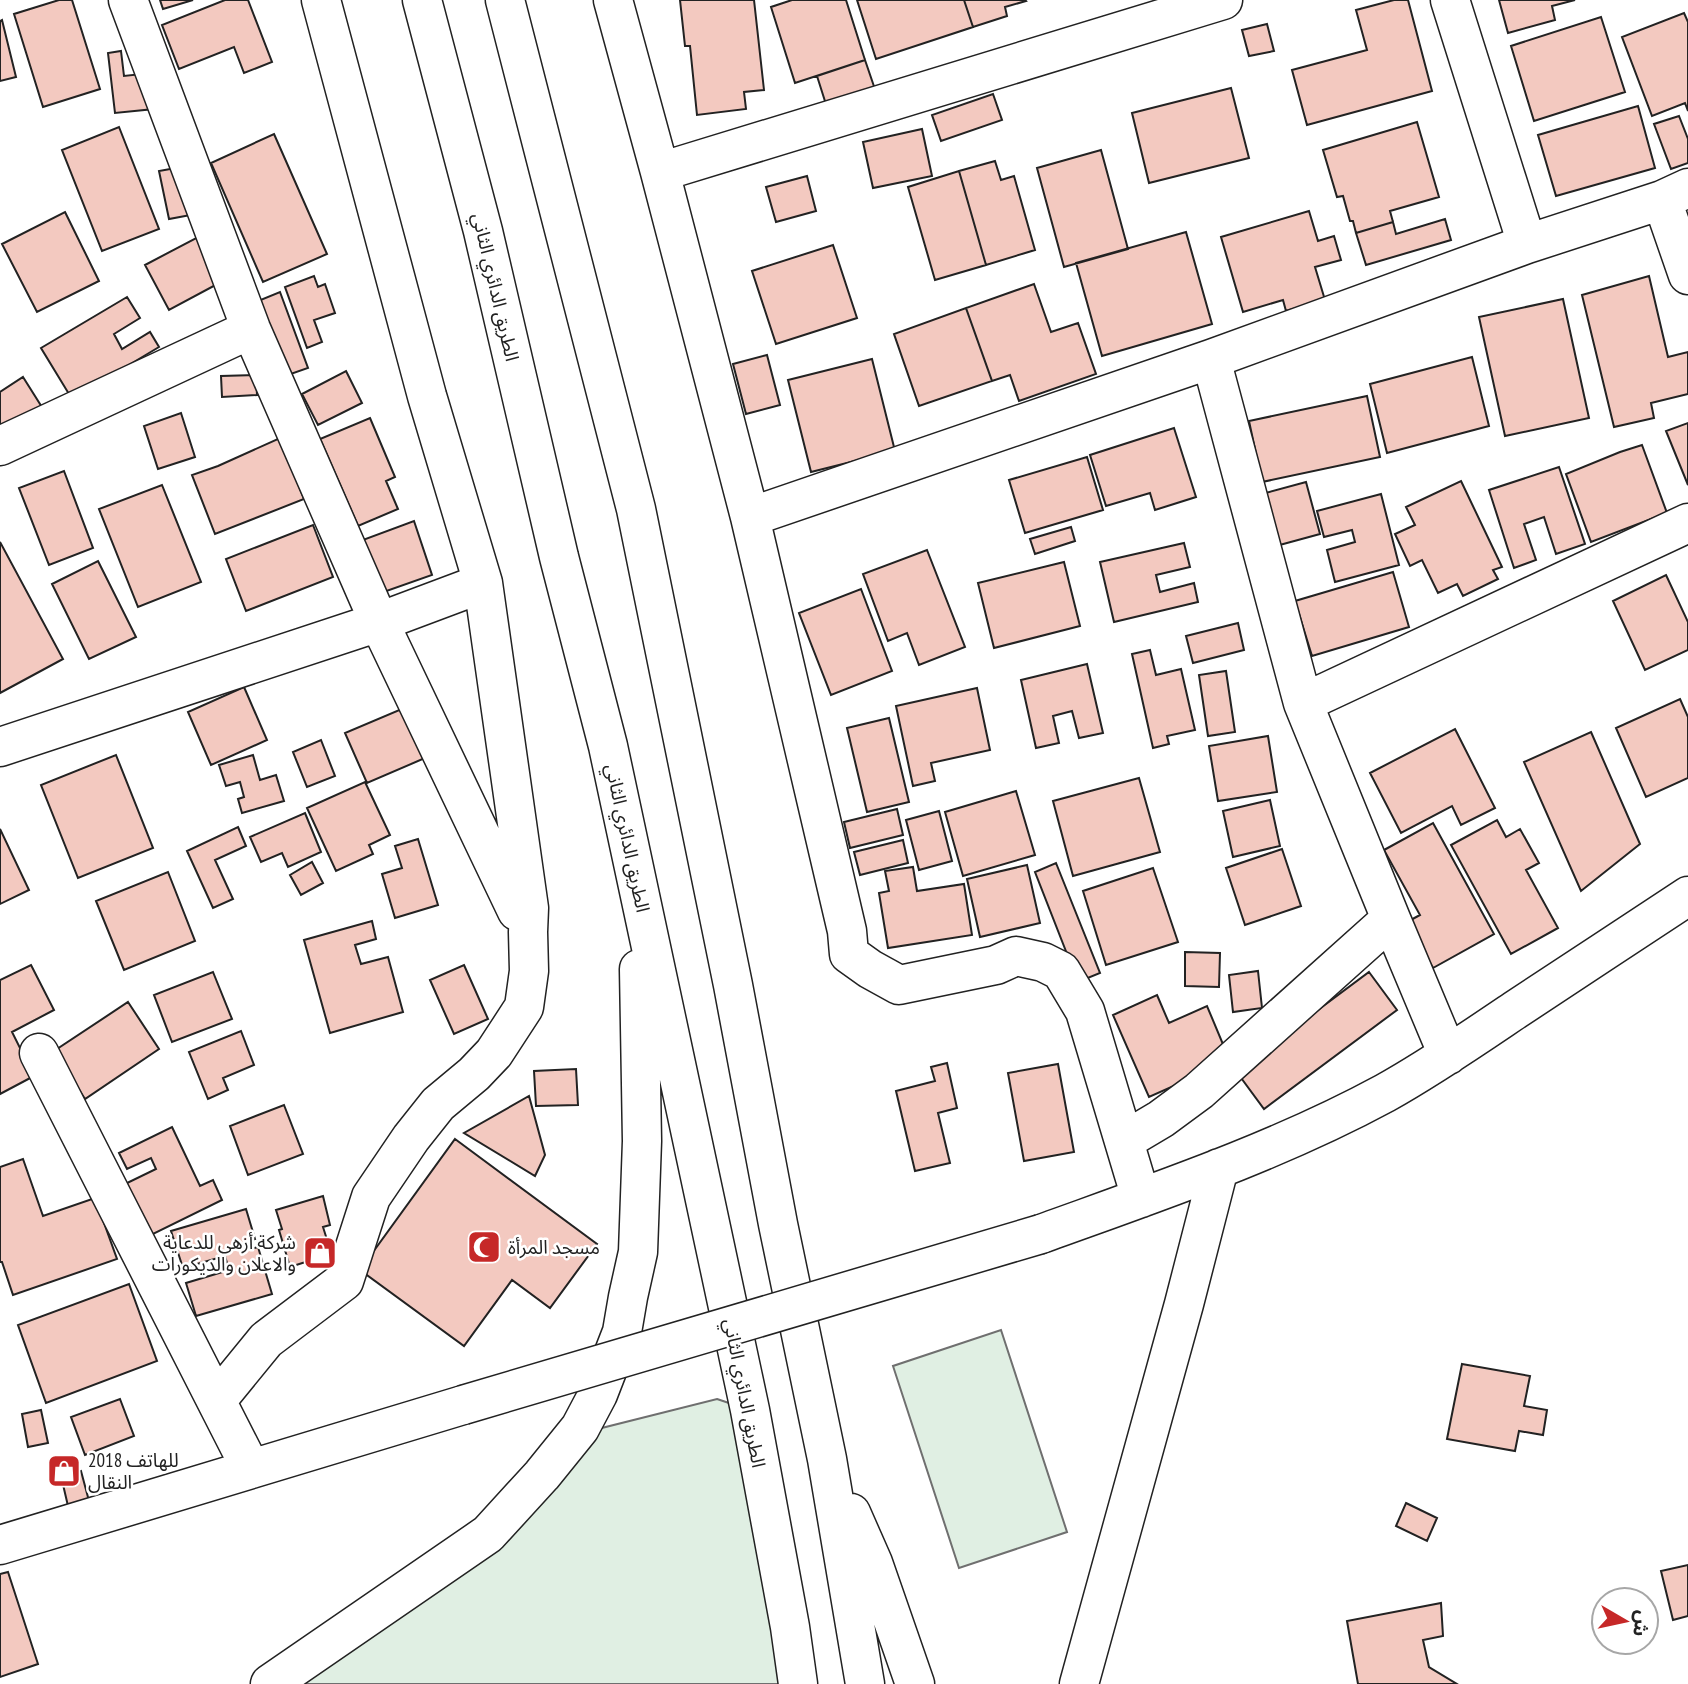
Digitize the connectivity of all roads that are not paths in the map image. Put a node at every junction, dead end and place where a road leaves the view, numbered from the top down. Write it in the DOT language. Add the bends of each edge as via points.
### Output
graph roads {
  1 [pos="128,0"];
  2 [pos="321,0"];
  3 [pos="422,0"];
  4 [pos="505,0"];
  5 [pos="613,0"];
  6 [pos="1223,0"];
  7 [pos="1450,0"];
  8 [pos="660,172"];
  9 [pos="1675,194"];
  10 [pos="1527,244"];
  11 [pos="1688,275"];
  12 [pos="251,329"];
  13 [pos="1211,359"];
  14 [pos="0,446"];
  15 [pos="750,517"];
  16 [pos="1688,523"];
  17 [pos="483,583"];
  18 [pos="379,622"];
  19 [pos="1303,703"];
  20 [pos="0,747"];
  21 [pos="637,876"];
  22 [pos="1688,896"];
  23 [pos="1391,919"];
  24 [pos="528,932"];
  25 [pos="39,1053"];
  26 [pos="1448,1055"];
  27 [pos="1124,1141"];
  28 [pos="1219,1168"];
  29 [pos="1141,1198"];
  30 [pos="217,1399"];
  31 [pos="827,1459"];
  32 [pos="251,1469"];
  33 [pos="0,1545"];
  34 [pos="270,1684"];
  35 [pos="798,1684"];
  36 [pos="865,1684"];
  37 [pos="915,1684"];
  38 [pos="1079,1684"];
  1 -- 12 [label="main road"];
  2 -- 17 [label="main road" via="427,396"];
  3 -- 21 [label="main road, الطريق الدائري الثاني" via="483,231"];
  4 -- 31 [label="main road" via="636,509"];
  5 -- 8 [label="main road"];
  6 -- 8 [label="main road"];
  7 -- 10 [label="main road"];
  8 -- 15 [label="main road"];
  9 -- 10 [label="main road"];
  9 -- 11 [label="main road"];
  10 -- 13 [label="main road"];
  12 -- 14 [label="main road"];
  12 -- 18 [label="main road"];
  13 -- 15 [label="main road"];
  13 -- 19 [label="main road"];
  15 -- 27 [label="main road" via="849,954 899,985 996,965 1016,956 1061,971 1085,1011"];
  16 -- 19 [label="main road"];
  17 -- 18 [label="main road"];
  17 -- 24 [label="main road" via="529,908"];
  18 -- 20 [label="main road"];
  18 -- 24 [label="main road"];
  19 -- 23 [label="main road"];
  21 -- 34 [label="main road" via="642,1141 638,1252 622,1332 598,1394 580,1428 488,1534"];
  21 -- 35 [label="main road, الطريق الدائري الثاني" via="750,1410"];
  22 -- 26 [label="main road"];
  23 -- 26 [label="main road"];
  23 -- 27 [label="main road" via="1199,1091"];
  24 -- 30 [label="main road" via="524,1007 494,1053 438,1104 371,1196 344,1281 267,1340"];
  25 -- 30 [label="main road"];
  26 -- 28 [label="main road" via="1343,1115"];
  27 -- 29 [label="main road"];
  28 -- 29 [label="main road"];
  28 -- 38 [label="main road"];
  29 -- 32 [label="main road, bridge" via="1041,1234"];
  30 -- 32 [label="main road"];
  31 -- 36 [label="main road"];
  31 -- 37 [label="main road" via="873,1563"];
  32 -- 33 [label="main road"];
}
